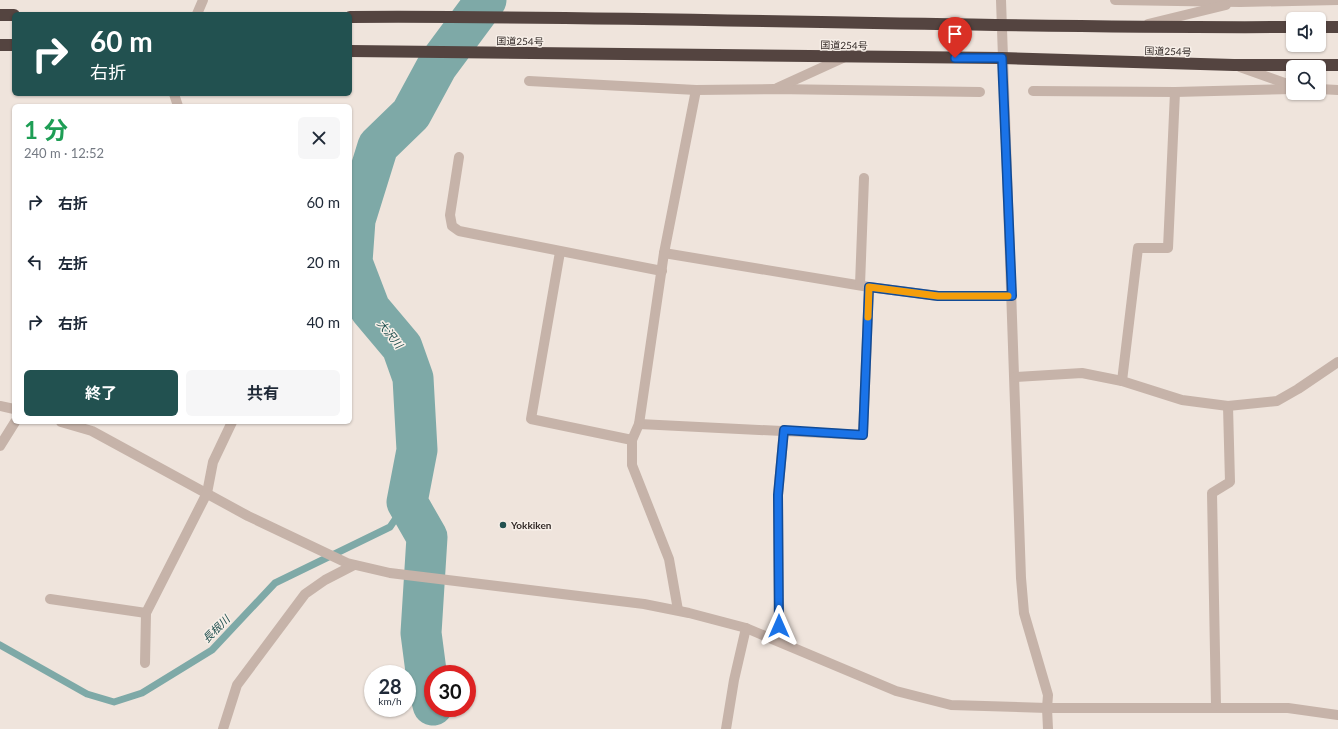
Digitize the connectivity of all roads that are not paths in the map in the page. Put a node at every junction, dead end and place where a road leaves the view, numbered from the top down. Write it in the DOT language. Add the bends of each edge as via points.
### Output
graph roads {
  1 [pos="203,0"];
  2 [pos="1001,0"];
  3 [pos="1115,0"];
  4 [pos="1338,0"];
  5 [pos="1180,1"];
  6 [pos="1294,1"];
  7 [pos="1240,2"];
  8 [pos="198,12"];
  9 [pos="0,15"];
  10 [pos="12,15"];
  11 [pos="352,17"];
  12 [pos="1002,26"];
  13 [pos="1326,27"];
  14 [pos="1338,27"];
  15 [pos="1130,28"];
  16 [pos="1286,28"];
  17 [pos="0,44"];
  18 [pos="12,45"];
  19 [pos="352,51"];
  20 [pos="845,56"];
  21 [pos="1002,58"];
  22 [pos="1234,65"];
  23 [pos="1338,65"];
  24 [pos="529,81"];
  25 [pos="1286,84"];
  26 [pos="774,89"];
  27 [pos="1286,89"];
  28 [pos="1326,89"];
  29 [pos="696,90"];
  30 [pos="1338,90"];
  31 [pos="1033,91"];
  32 [pos="980,92"];
  33 [pos="1175,92"];
  34 [pos="460,157"];
  35 [pos="864,178"];
  36 [pos="560,252"];
  37 [pos="664,253"];
  38 [pos="662,271"];
  39 [pos="864,286"];
  40 [pos="1012,296"];
  41 [pos="1338,362"];
  42 [pos="1015,377"];
  43 [pos="1122,382"];
  44 [pos="0,406"];
  45 [pos="1228,406"];
  46 [pos="12,409"];
  47 [pos="14,424"];
  48 [pos="68,424"];
  49 [pos="231,424"];
  50 [pos="639,424"];
  51 [pos="784,430"];
  52 [pos="632,440"];
  53 [pos="0,446"];
  54 [pos="207,493"];
  55 [pos="350,564"];
  56 [pos="50,599"];
  57 [pos="678,610"];
  58 [pos="146,613"];
  59 [pos="746,628"];
  60 [pos="779,641"];
  61 [pos="145,663"];
  62 [pos="1216,706"];
  63 [pos="1047,708"];
  64 [pos="1338,715"];
  65 [pos="223,729"];
  66 [pos="726,729"];
  67 [pos="1048,729"];
  1 -- 8 [label="street"];
  2 -- 12 [label="street"];
  3 -- 5 [label="street"];
  4 -- 6 [label="street"];
  5 -- 7 [label="street"];
  6 -- 7 [label="street"];
  7 -- 15 [label="street"];
  9 -- 10 [label="highway"];
  11 -- 12 [label="highway" via="742,20"];
  12 -- 15 [label="highway"];
  12 -- 21 [label="street"];
  13 -- 14 [label="highway"];
  15 -- 16 [label="highway"];
  17 -- 18 [label="highway"];
  19 -- 20 [label="highway, 国道254号"];
  20 -- 21 [label="highway, 国道254号"];
  20 -- 26 [label="street"];
  21 -- 22 [label="highway, 国道254号"];
  21 -- 40 [label="street"];
  22 -- 23 [label="highway, 国道254号"];
  22 -- 25 [label="street"];
  24 -- 29 [label="street"];
  26 -- 29 [label="street"];
  26 -- 32 [label="street"];
  27 -- 33 [label="street"];
  28 -- 30 [label="street"];
  29 -- 37 [label="street"];
  31 -- 33 [label="street"];
  33 -- 43 [label="street" via="1168,248 1138,248"];
  34 -- 36 [label="street" via="450,215 452,226 459,231"];
  35 -- 39 [label="street"];
  36 -- 38 [label="street"];
  36 -- 52 [label="street" via="530,419"];
  37 -- 38 [label="street"];
  37 -- 39 [label="street"];
  38 -- 50 [label="street"];
  39 -- 40 [label="street" via="938,296"];
  39 -- 51 [label="street" via="863,435"];
  40 -- 42 [label="street"];
  41 -- 45 [label="street" via="1277,401"];
  42 -- 43 [label="street" via="1082,373"];
  42 -- 63 [label="street" via="1024,613 1048,695"];
  43 -- 45 [label="street" via="1182,400"];
  44 -- 46 [label="street"];
  45 -- 62 [label="street" via="1230,482 1212,493"];
  47 -- 53 [label="street"];
  48 -- 54 [label="street" via="92,431"];
  49 -- 54 [label="street" via="213,462"];
  50 -- 51 [label="street"];
  50 -- 52 [label="street"];
  51 -- 60 [label="street" via="778,495"];
  52 -- 57 [label="street" via="632,465 669,559"];
  54 -- 55 [label="street" via="248,516"];
  54 -- 58 [label="street"];
  55 -- 57 [label="street" via="390,573"];
  55 -- 65 [label="street" via="306,594 237,685"];
  56 -- 58 [label="street"];
  57 -- 59 [label="street"];
  58 -- 61 [label="street"];
  59 -- 60 [label="street"];
  59 -- 66 [label="street"];
  60 -- 63 [label="street" via="896,691 951,705"];
  62 -- 63 [label="street"];
  62 -- 64 [label="street" via="1288,708"];
  63 -- 67 [label="street"];
}
